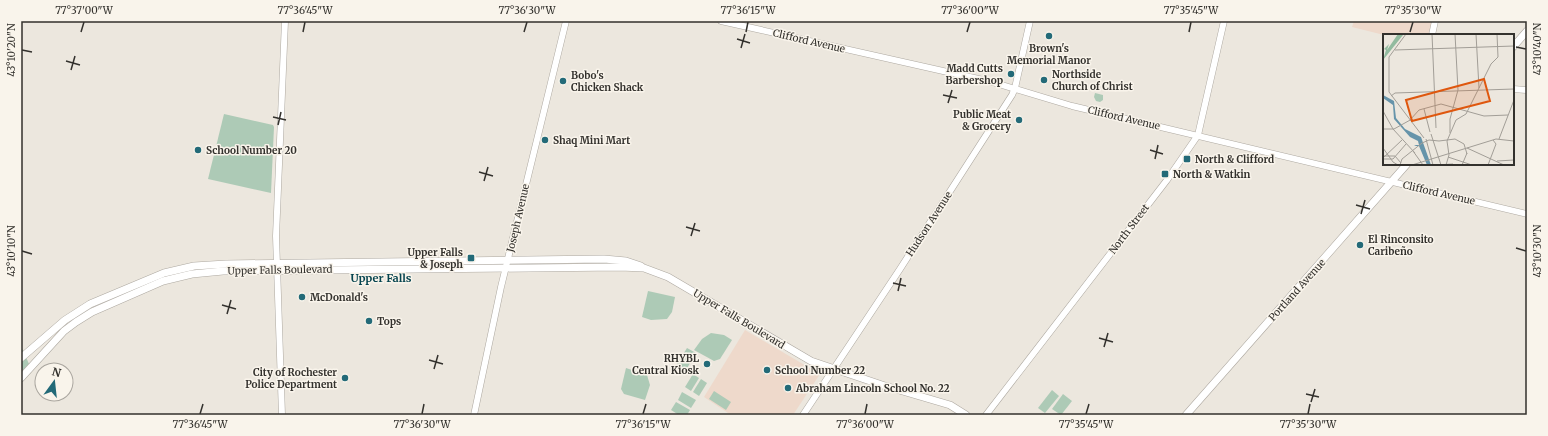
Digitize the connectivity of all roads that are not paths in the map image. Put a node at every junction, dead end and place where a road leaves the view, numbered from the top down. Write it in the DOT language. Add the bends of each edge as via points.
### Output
graph roads {
  1 [pos="285,21"];
  2 [pos="566,21"];
  3 [pos="721,21"];
  4 [pos="1030,21"];
  5 [pos="1224,21"];
  6 [pos="1435,21"];
  7 [pos="1527,32"];
  8 [pos="1432,34"];
  9 [pos="1514,46"];
  10 [pos="1015,88"];
  11 [pos="1514,89"];
  12 [pos="1527,90"];
  13 [pos="1198,135"];
  14 [pos="1406,165"];
  15 [pos="1391,182"];
  16 [pos="1527,214"];
  17 [pos="507,264"];
  18 [pos="277,267"];
  19 [pos="21,358"];
  20 [pos="833,369"];
  21 [pos="21,378"];
  22 [pos="282,415"];
  23 [pos="474,415"];
  24 [pos="802,415"];
  25 [pos="966,415"];
  26 [pos="986,415"];
  27 [pos="1186,415"];
  1 -- 18 [label="main road" via="276,236"];
  2 -- 17 [label="main road, Joseph Avenue"];
  3 -- 10 [label="main road, Clifford Avenue"];
  4 -- 10 [label="main road, Hudson Avenue"];
  5 -- 13 [label="main road, North Street"];
  6 -- 8 [label="main road"];
  7 -- 9 [label="main road"];
  10 -- 13 [label="main road, Clifford Avenue" via="1065,104"];
  10 -- 20 [label="main road, Hudson Avenue"];
  11 -- 12 [label="main road"];
  13 -- 15 [label="main road, Clifford Avenue"];
  13 -- 26 [label="main road, North Street"];
  14 -- 15 [label="main road, Portland Avenue"];
  15 -- 16 [label="main road, Clifford Avenue"];
  15 -- 27 [label="main road, Portland Avenue"];
  17 -- 18 [label="main road, Upper Falls Boulevard"];
  17 -- 20 [label="main road, Upper Falls Boulevard" via="644,268 658,272 805,358"];
  17 -- 23 [label="main road, Joseph Avenue"];
  18 -- 19 [label="main road, Upper Falls Boulevard" via="200,265 157,276 77,311"];
  18 -- 21 [label="main road, Upper Falls Boulevard" via="200,272 155,284 79,319"];
  18 -- 22 [label="main road"];
  20 -- 24 [label="main road, Hudson Avenue"];
  20 -- 25 [label="main road, Upper Falls Boulevard" via="950,405"];
}
